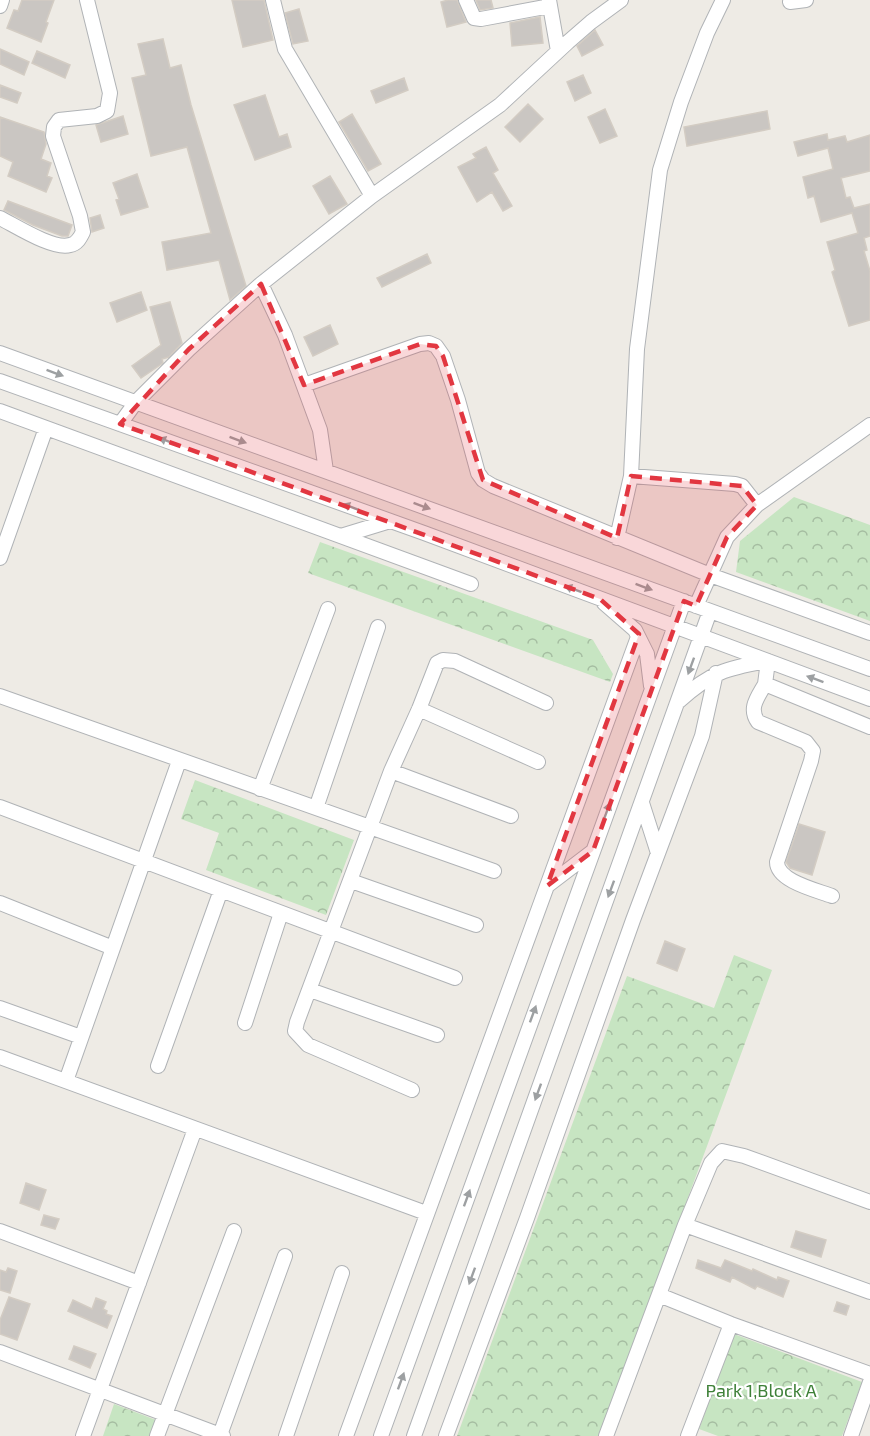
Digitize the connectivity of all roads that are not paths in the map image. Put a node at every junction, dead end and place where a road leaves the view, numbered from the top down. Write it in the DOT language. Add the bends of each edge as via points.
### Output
graph roads {
  1 [pos="2,0"];
  2 [pos="87,0"];
  3 [pos="273,0"];
  4 [pos="466,0"];
  5 [pos="621,0"];
  6 [pos="723,0"];
  7 [pos="806,0"];
  8 [pos="550,3"];
  9 [pos="790,3"];
  10 [pos="0,6"];
  11 [pos="558,51"];
  12 [pos="372,196"];
  13 [pos="0,218"];
  14 [pos="261,284"];
  15 [pos="0,353"];
  16 [pos="0,381"];
  17 [pos="304,385"];
  18 [pos="136,402"];
  19 [pos="0,411"];
  20 [pos="120,424"];
  21 [pos="870,425"];
  22 [pos="46,428"];
  23 [pos="326,471"];
  24 [pos="631,476"];
  25 [pos="757,505"];
  26 [pos="390,521"];
  27 [pos="340,536"];
  28 [pos="617,538"];
  29 [pos="0,558"];
  30 [pos="710,575"];
  31 [pos="471,584"];
  32 [pos="600,598"];
  33 [pos="690,603"];
  34 [pos="328,609"];
  35 [pos="710,611"];
  36 [pos="378,627"];
  37 [pos="675,627"];
  38 [pos="870,633"];
  39 [pos="701,636"];
  40 [pos="638,637"];
  41 [pos="768,661"];
  42 [pos="870,669"];
  43 [pos="716,673"];
  44 [pos="765,684"];
  45 [pos="651,691"];
  46 [pos="0,696"];
  47 [pos="870,699"];
  48 [pos="678,702"];
  49 [pos="546,703"];
  50 [pos="419,709"];
  51 [pos="870,727"];
  52 [pos="179,760"];
  53 [pos="538,762"];
  54 [pos="391,771"];
  55 [pos="260,789"];
  56 [pos="642,803"];
  57 [pos="0,807"];
  58 [pos="316,808"];
  59 [pos="512,816"];
  60 [pos="371,828"];
  61 [pos="593,851"];
  62 [pos="658,853"];
  63 [pos="144,861"];
  64 [pos="494,871"];
  65 [pos="351,881"];
  66 [pos="547,886"];
  67 [pos="221,890"];
  68 [pos="832,896"];
  69 [pos="0,903"];
  70 [pos="281,913"];
  71 [pos="476,925"];
  72 [pos="332,932"];
  73 [pos="113,948"];
  74 [pos="455,978"];
  75 [pos="310,990"];
  76 [pos="0,1008"];
  77 [pos="245,1023"];
  78 [pos="437,1035"];
  79 [pos="81,1037"];
  80 [pos="0,1057"];
  81 [pos="158,1066"];
  82 [pos="66,1081"];
  83 [pos="412,1090"];
  84 [pos="195,1129"];
  85 [pos="870,1202"];
  86 [pos="426,1213"];
  87 [pos="685,1225"];
  88 [pos="0,1231"];
  89 [pos="234,1231"];
  90 [pos="285,1256"];
  91 [pos="342,1273"];
  92 [pos="139,1282"];
  93 [pos="870,1292"];
  94 [pos="659,1295"];
  95 [pos="730,1324"];
  96 [pos="0,1352"];
  97 [pos="870,1374"];
  98 [pos="870,1382"];
  99 [pos="100,1389"];
  100 [pos="165,1414"];
  101 [pos="83,1436"];
  102 [pos="157,1436"];
  103 [pos="222,1436"];
  104 [pos="286,1436"];
  105 [pos="346,1436"];
  106 [pos="381,1436"];
  107 [pos="414,1436"];
  108 [pos="446,1436"];
  109 [pos="606,1436"];
  110 [pos="688,1436"];
  111 [pos="850,1436"];
  1 -- 10 [label="street"];
  2 -- 13 [label="street" via="110,93 107,111 97,116 59,120 53,136 83,232 71,245 56,245"];
  3 -- 12 [label="street" via="285,49"];
  4 -- 8 [label="street" via="474,18 481,19"];
  5 -- 11 [label="street"];
  6 -- 24 [label="street" via="681,102 660,170 637,349"];
  7 -- 9 [label="street"];
  8 -- 11 [label="street"];
  11 -- 12 [label="street" via="501,105"];
  12 -- 14 [label="street"];
  14 -- 17 [label="street"];
  14 -- 18 [label="street"];
  15 -- 18 [label="street, one-way"];
  16 -- 20 [label="street"];
  17 -- 23 [label="street" via="320,430"];
  17 -- 28 [label="street" via="420,344 436,346 443,356 483,480"];
  18 -- 20 [label="street"];
  18 -- 23 [label="street, one-way"];
  19 -- 22 [label="street"];
  26 -- 20 [label="street, one-way"];
  21 -- 25 [label="street"];
  22 -- 27 [label="street"];
  22 -- 29 [label="street"];
  23 -- 33 [label="street, one-way"];
  24 -- 25 [label="street" via="735,484 742,486"];
  24 -- 28 [label="street"];
  25 -- 30 [label="street" via="728,537"];
  26 -- 27 [label="street"];
  32 -- 26 [label="street, one-way"];
  27 -- 31 [label="street"];
  28 -- 30 [label="street"];
  30 -- 33 [label="street"];
  30 -- 38 [label="street"];
  32 -- 37 [label="street"];
  32 -- 40 [label="street"];
  33 -- 35 [label="street"];
  33 -- 37 [label="street"];
  34 -- 55 [label="street"];
  35 -- 39 [label="street"];
  35 -- 42 [label="street"];
  36 -- 58 [label="street"];
  37 -- 39 [label="street"];
  37 -- 45 [label="street"];
  39 -- 41 [label="street"];
  39 -- 48 [label="street, one-way"];
  40 -- 45 [label="street" via="647,654"];
  40 -- 66 [label="street"];
  41 -- 43 [label="street"];
  41 -- 44 [label="street"];
  47 -- 41 [label="street, one-way"];
  43 -- 48 [label="street"];
  43 -- 62 [label="street" via="702,735"];
  44 -- 51 [label="street"];
  44 -- 68 [label="street" via="752,709 753,716 758,722 806,742 813,751 777,868 794,882"];
  61 -- 45 [label="street, one-way"];
  46 -- 52 [label="street"];
  48 -- 56 [label="street"];
  49 -- 50 [label="street" via="455,661 443,660 436,663"];
  50 -- 53 [label="street"];
  50 -- 54 [label="street"];
  52 -- 55 [label="street"];
  52 -- 63 [label="street"];
  54 -- 59 [label="street"];
  54 -- 60 [label="street"];
  55 -- 58 [label="street"];
  56 -- 62 [label="street"];
  56 -- 107 [label="street, one-way"];
  57 -- 63 [label="street"];
  58 -- 60 [label="street"];
  60 -- 64 [label="street"];
  60 -- 65 [label="street"];
  61 -- 66 [label="street"];
  106 -- 61 [label="street, one-way"];
  62 -- 108 [label="street"];
  63 -- 67 [label="street"];
  63 -- 73 [label="street"];
  65 -- 71 [label="street"];
  65 -- 72 [label="street"];
  66 -- 86 [label="street"];
  67 -- 70 [label="street"];
  67 -- 81 [label="street"];
  69 -- 73 [label="street"];
  70 -- 72 [label="street"];
  70 -- 77 [label="street"];
  72 -- 74 [label="street"];
  72 -- 75 [label="street"];
  73 -- 79 [label="street"];
  75 -- 78 [label="street"];
  75 -- 83 [label="street" via="297,1022 296,1031 301,1038"];
  76 -- 79 [label="street"];
  79 -- 82 [label="street"];
  80 -- 82 [label="street"];
  82 -- 84 [label="street"];
  84 -- 86 [label="street"];
  84 -- 92 [label="street"];
  85 -- 87 [label="street" via="723,1151 711,1163"];
  86 -- 105 [label="street"];
  87 -- 93 [label="street"];
  87 -- 94 [label="street"];
  88 -- 92 [label="street"];
  89 -- 100 [label="street"];
  90 -- 103 [label="street"];
  91 -- 104 [label="street"];
  92 -- 99 [label="street"];
  94 -- 95 [label="street"];
  94 -- 109 [label="street"];
  95 -- 97 [label="street"];
  95 -- 110 [label="street"];
  96 -- 99 [label="street"];
  98 -- 111 [label="street"];
  99 -- 100 [label="street"];
  99 -- 101 [label="street"];
  100 -- 102 [label="street"];
  100 -- 103 [label="street"];
}
